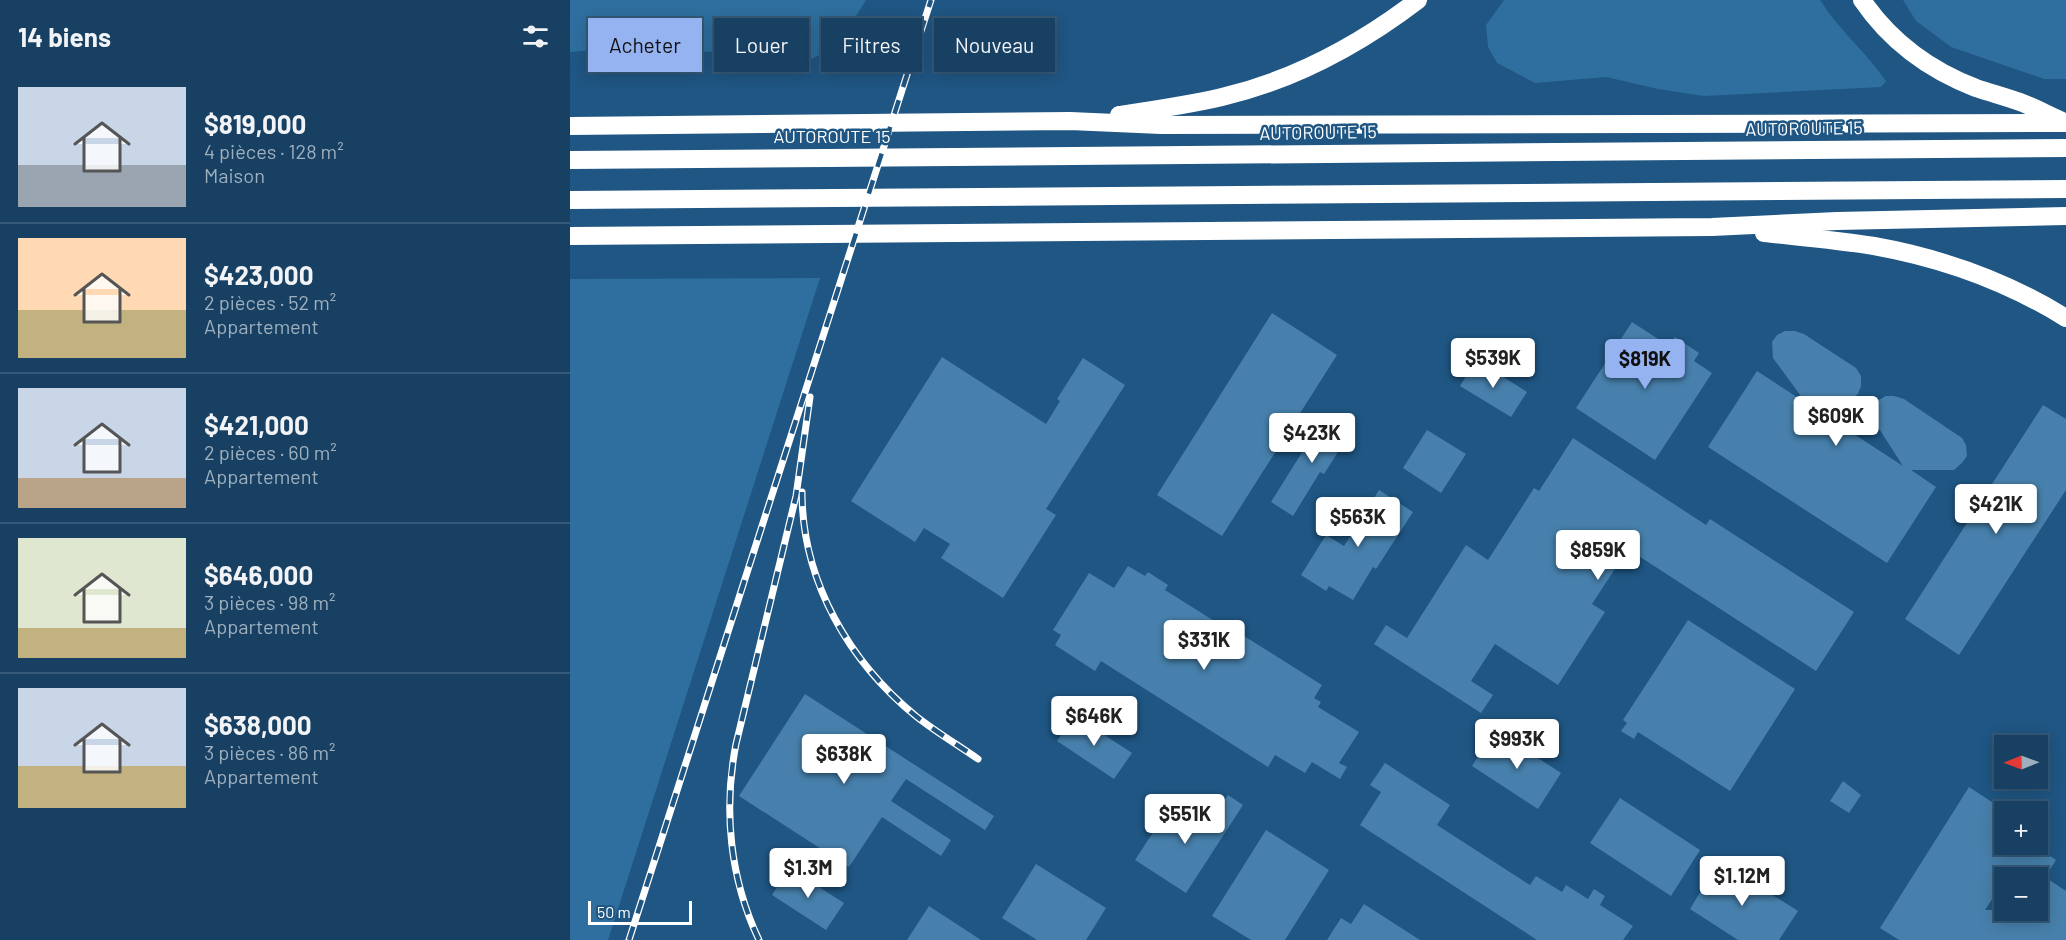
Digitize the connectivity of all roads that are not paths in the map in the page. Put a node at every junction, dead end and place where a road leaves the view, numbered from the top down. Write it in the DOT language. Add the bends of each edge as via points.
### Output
graph roads {
  1 [pos="1418,0"];
  2 [pos="1862,0"];
  3 [pos="1070,121"];
  4 [pos="2066,123"];
  5 [pos="570,126"];
  6 [pos="2066,148"];
  7 [pos="570,160"];
  8 [pos="2066,189"];
  9 [pos="570,200"];
  10 [pos="2066,216"];
  11 [pos="1712,227"];
  12 [pos="570,236"];
  13 [pos="2066,318"];
  1 -- 3 [label="highway" via="1335,54 1260,86 1182,105"];
  2 -- 4 [label="highway" via="1893,37 1934,68"];
  3 -- 4 [label="highway"];
  3 -- 5 [label="highway"];
  6 -- 7 [label="highway, AUTOROUTE 15"];
  8 -- 9 [label="highway"];
  10 -- 11 [label="highway"];
  11 -- 12 [label="highway"];
  11 -- 13 [label="highway" via="1854,243 1913,255 1994,281"];
}
